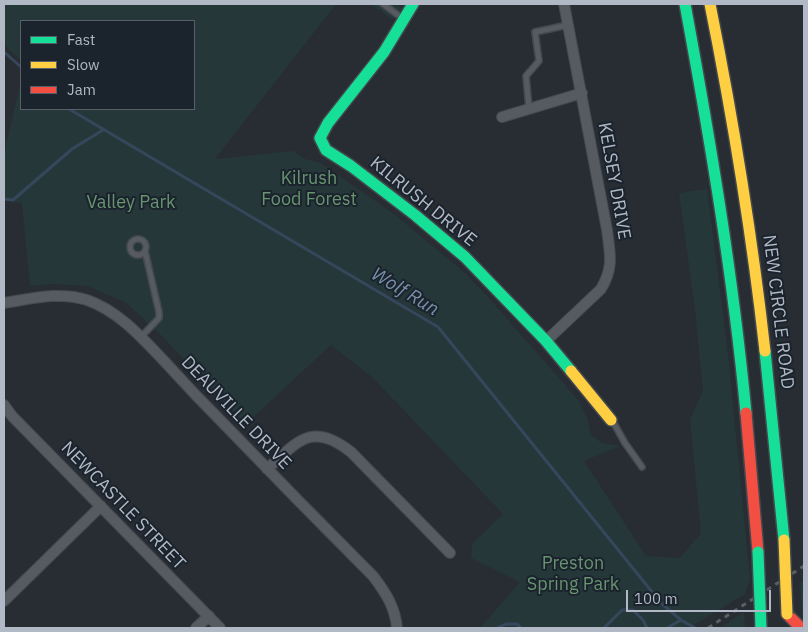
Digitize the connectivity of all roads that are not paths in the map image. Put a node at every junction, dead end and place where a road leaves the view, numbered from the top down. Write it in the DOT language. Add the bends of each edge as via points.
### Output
graph roads {
  1 [pos="383,4"];
  2 [pos="413,4"];
  3 [pos="564,4"];
  4 [pos="685,4"];
  5 [pos="710,4"];
  6 [pos="404,20"];
  7 [pos="569,24"];
  8 [pos="582,93"];
  9 [pos="529,110"];
  10 [pos="502,117"];
  11 [pos="146,251"];
  12 [pos="4,303"];
  13 [pos="141,338"];
  14 [pos="546,341"];
  15 [pos="4,405"];
  16 [pos="12,416"];
  17 [pos="611,420"];
  18 [pos="4,424"];
  19 [pos="642,466"];
  20 [pos="267,469"];
  21 [pos="101,506"];
  22 [pos="450,554"];
  23 [pos="4,601"];
  24 [pos="787,614"];
  25 [pos="208,616"];
  26 [pos="196,628"];
  27 [pos="220,628"];
  28 [pos="397,628"];
  29 [pos="761,628"];
  30 [pos="788,628"];
  31 [pos="801,628"];
  1 -- 6 [label="lane"];
  2 -- 6 [label="main road, KILRUSH DRIVE"];
  3 -- 7 [label="street, KELSEY DRIVE"];
  4 -- 29 [label="main road, bridge" via="719,196 736,318 746,403"];
  5 -- 24 [label="main road, NEW CIRCLE ROAD, bridge" via="755,264 784,540"];
  6 -- 14 [label="main road, KILRUSH DRIVE" via="384,52 328,123 320,138 323,146 465,257"];
  7 -- 8 [label="street, KELSEY DRIVE"];
  7 -- 9 [label="lane" via="535,32 540,61 526,76"];
  8 -- 9 [label="street"];
  8 -- 14 [label="street, KELSEY DRIVE" via="611,268 601,289"];
  9 -- 10 [label="street"];
  11 -- 13 [label="lane" via="159,318"];
  12 -- 13 [label="street, DEAUVILLE DRIVE" via="48,296 86,299 117,316"];
  13 -- 20 [label="street, DEAUVILLE DRIVE"];
  14 -- 17 [label="main road, KILRUSH DRIVE"];
  15 -- 16 [label="street, NEWCASTLE STREET"];
  16 -- 18 [label="street"];
  16 -- 21 [label="street, NEWCASTLE STREET"];
  17 -- 19 [label="lane"];
  20 -- 22 [label="street" via="306,438 321,437 338,442"];
  20 -- 28 [label="street, DEAUVILLE DRIVE" via="373,576 393,606"];
  21 -- 23 [label="street"];
  21 -- 25 [label="street, NEWCASTLE STREET"];
  24 -- 30 [label="main road, NEW CIRCLE ROAD"];
  24 -- 31 [label="main road"];
  25 -- 26 [label="street"];
  25 -- 27 [label="street, NEWCASTLE STREET"];
}
